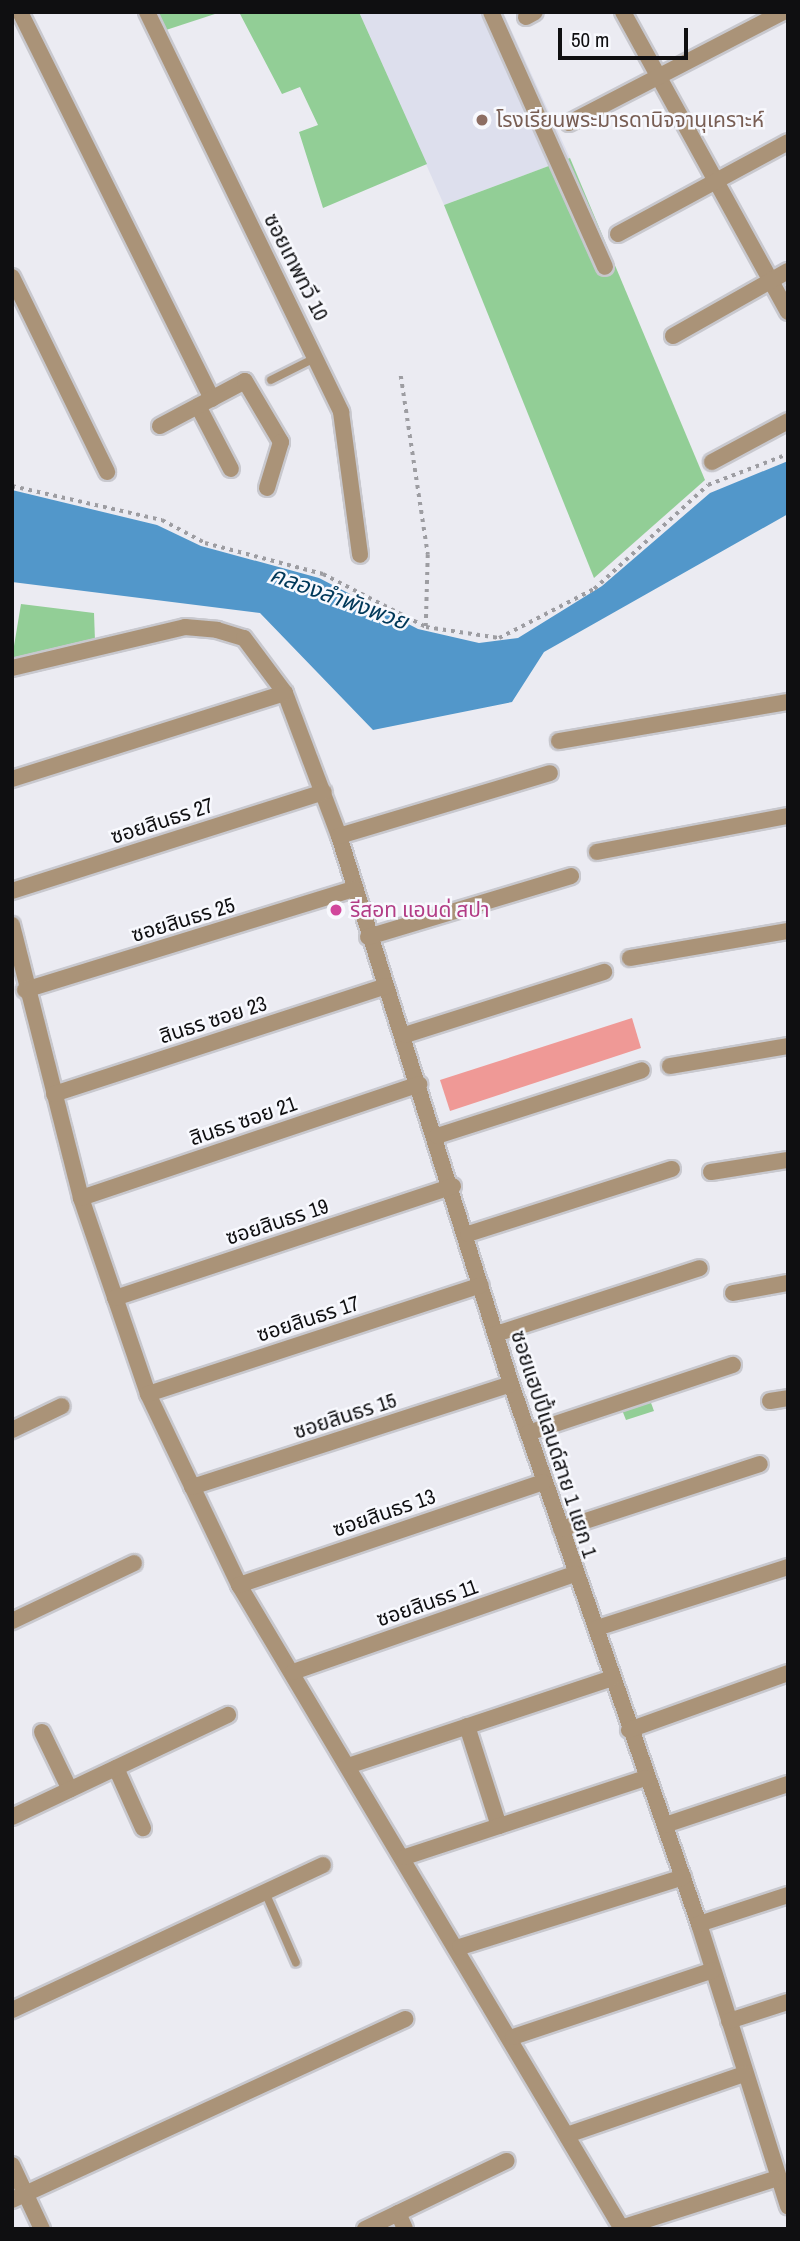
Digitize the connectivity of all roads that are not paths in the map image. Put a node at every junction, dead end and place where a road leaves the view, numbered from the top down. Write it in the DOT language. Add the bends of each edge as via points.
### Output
graph roads {
  1 [pos="20,12"];
  2 [pos="147,12"];
  3 [pos="491,12"];
  4 [pos="623,12"];
  5 [pos="783,12"];
  6 [pos="660,79"];
  7 [pos="569,123"];
  8 [pos="788,142"];
  9 [pos="716,182"];
  10 [pos="618,234"];
  11 [pos="606,267"];
  12 [pos="788,271"];
  13 [pos="12,277"];
  14 [pos="770,281"];
  15 [pos="788,312"];
  16 [pos="673,336"];
  17 [pos="317,357"];
  18 [pos="271,380"];
  19 [pos="205,402"];
  20 [pos="788,421"];
  21 [pos="160,426"];
  22 [pos="712,462"];
  23 [pos="231,469"];
  24 [pos="107,472"];
  25 [pos="267,488"];
  26 [pos="360,555"];
  27 [pos="12,668"];
  28 [pos="285,693"];
  29 [pos="788,702"];
  30 [pos="559,741"];
  31 [pos="550,773"];
  32 [pos="12,779"];
  33 [pos="324,792"];
  34 [pos="788,816"];
  35 [pos="339,836"];
  36 [pos="597,852"];
  37 [pos="572,876"];
  38 [pos="354,889"];
  39 [pos="12,891"];
  40 [pos="12,925"];
  41 [pos="788,931"];
  42 [pos="368,937"];
  43 [pos="629,958"];
  44 [pos="604,972"];
  45 [pos="386,986"];
  46 [pos="24,990"];
  47 [pos="405,1035"];
  48 [pos="788,1045"];
  49 [pos="670,1066"];
  50 [pos="642,1069"];
  51 [pos="419,1084"];
  52 [pos="54,1094"];
  53 [pos="437,1136"];
  54 [pos="788,1160"];
  55 [pos="672,1169"];
  56 [pos="711,1172"];
  57 [pos="453,1186"];
  58 [pos="81,1198"];
  59 [pos="468,1234"];
  60 [pos="700,1268"];
  61 [pos="788,1283"];
  62 [pos="481,1285"];
  63 [pos="733,1293"];
  64 [pos="115,1298"];
  65 [pos="496,1334"];
  66 [pos="733,1365"];
  67 [pos="511,1384"];
  68 [pos="148,1394"];
  69 [pos="788,1398"];
  70 [pos="770,1401"];
  71 [pos="62,1406"];
  72 [pos="12,1430"];
  73 [pos="528,1433"];
  74 [pos="760,1464"];
  75 [pos="543,1482"];
  76 [pos="192,1487"];
  77 [pos="561,1529"];
  78 [pos="134,1563"];
  79 [pos="788,1567"];
  80 [pos="575,1574"];
  81 [pos="239,1584"];
  82 [pos="12,1621"];
  83 [pos="597,1628"];
  84 [pos="293,1672"];
  85 [pos="788,1673"];
  86 [pos="613,1678"];
  87 [pos="228,1715"];
  88 [pos="467,1726"];
  89 [pos="629,1730"];
  90 [pos="42,1732"];
  91 [pos="348,1766"];
  92 [pos="116,1768"];
  93 [pos="645,1778"];
  94 [pos="788,1784"];
  95 [pos="70,1790"];
  96 [pos="12,1817"];
  97 [pos="665,1825"];
  98 [pos="499,1826"];
  99 [pos="143,1828"];
  100 [pos="405,1857"];
  101 [pos="323,1865"];
  102 [pos="683,1877"];
  103 [pos="265,1892"];
  104 [pos="788,1895"];
  105 [pos="699,1924"];
  106 [pos="460,1947"];
  107 [pos="296,1963"];
  108 [pos="713,1970"];
  109 [pos="788,2002"];
  110 [pos="12,2010"];
  111 [pos="405,2019"];
  112 [pos="729,2021"];
  113 [pos="513,2037"];
  114 [pos="744,2074"];
  115 [pos="567,2135"];
  116 [pos="506,2161"];
  117 [pos="12,2165"];
  118 [pos="775,2179"];
  119 [pos="19,2197"];
  120 [pos="788,2206"];
  121 [pos="398,2213"];
  122 [pos="42,2229"];
  123 [pos="365,2229"];
  124 [pos="405,2229"];
  125 [pos="622,2229"];
  1 -- 19 [label="street"];
  2 -- 17 [label="street, ซอยเทพทวี 10"];
  3 -- 11 [label="street"];
  4 -- 6 [label="street"];
  5 -- 6 [label="street"];
  6 -- 7 [label="street"];
  6 -- 9 [label="street"];
  8 -- 9 [label="street"];
  9 -- 10 [label="street"];
  9 -- 14 [label="street"];
  12 -- 14 [label="street"];
  13 -- 24 [label="street"];
  14 -- 15 [label="street"];
  14 -- 16 [label="street"];
  17 -- 18 [label="lane"];
  17 -- 26 [label="street, ซอยเทพทวี 10" via="348,432"];
  19 -- 21 [label="street"];
  19 -- 23 [label="street"];
  19 -- 25 [label="street" via="246,381 281,442"];
  20 -- 22 [label="street"];
  27 -- 28 [label="street, ซอยแฮปปี้แลนด์สาย 1 แยก 1" via="186,627 217,629 244,638"];
  28 -- 32 [label="street"];
  28 -- 33 [label="street, ซอยแฮปปี้แลนด์สาย 1 แยก 1"];
  29 -- 30 [label="street"];
  31 -- 35 [label="street"];
  33 -- 35 [label="street, ซอยแฮปปี้แลนด์สาย 1 แยก 1"];
  33 -- 39 [label="street, ซอยสินธร 27"];
  34 -- 36 [label="street"];
  35 -- 38 [label="street, ซอยแฮปปี้แลนด์สาย 1 แยก 1"];
  37 -- 42 [label="street"];
  38 -- 42 [label="street, ซอยแฮปปี้แลนด์สาย 1 แยก 1"];
  38 -- 46 [label="street, ซอยสินธร 25"];
  40 -- 46 [label="street"];
  41 -- 43 [label="street"];
  42 -- 45 [label="street, ซอยแฮปปี้แลนด์สาย 1 แยก 1"];
  44 -- 47 [label="street"];
  45 -- 47 [label="street, ซอยแฮปปี้แลนด์สาย 1 แยก 1"];
  45 -- 52 [label="street, สินธร ซอย 23"];
  46 -- 52 [label="street"];
  47 -- 51 [label="street, ซอยแฮปปี้แลนด์สาย 1 แยก 1"];
  48 -- 49 [label="street"];
  50 -- 53 [label="street"];
  51 -- 53 [label="street, ซอยแฮปปี้แลนด์สาย 1 แยก 1"];
  51 -- 58 [label="street, สินธร ซอย 21"];
  52 -- 58 [label="street"];
  53 -- 57 [label="street, ซอยแฮปปี้แลนด์สาย 1 แยก 1"];
  54 -- 56 [label="street"];
  55 -- 59 [label="street"];
  57 -- 59 [label="street, ซอยแฮปปี้แลนด์สาย 1 แยก 1"];
  57 -- 64 [label="street, ซอยสินธร 19"];
  58 -- 64 [label="street"];
  59 -- 62 [label="street, ซอยแฮปปี้แลนด์สาย 1 แยก 1"];
  60 -- 65 [label="street"];
  61 -- 63 [label="street"];
  62 -- 65 [label="street, ซอยแฮปปี้แลนด์สาย 1 แยก 1"];
  62 -- 68 [label="street, ซอยสินธร 17"];
  64 -- 68 [label="street"];
  65 -- 67 [label="street, ซอยแฮปปี้แลนด์สาย 1 แยก 1"];
  66 -- 73 [label="street"];
  67 -- 73 [label="street, ซอยแฮปปี้แลนด์สาย 1 แยก 1"];
  67 -- 76 [label="street, ซอยสินธร 15"];
  68 -- 76 [label="street"];
  69 -- 70 [label="street"];
  71 -- 72 [label="street"];
  73 -- 75 [label="street, ซอยแฮปปี้แลนด์สาย 1 แยก 1"];
  74 -- 77 [label="street"];
  75 -- 77 [label="street, ซอยแฮปปี้แลนด์สาย 1 แยก 1"];
  75 -- 81 [label="street, ซอยสินธร 13"];
  76 -- 81 [label="street"];
  77 -- 80 [label="street, ซอยแฮปปี้แลนด์สาย 1 แยก 1"];
  78 -- 82 [label="street"];
  79 -- 83 [label="street"];
  80 -- 83 [label="street, ซอยแฮปปี้แลนด์สาย 1 แยก 1"];
  80 -- 84 [label="street, ซอยสินธร 11"];
  81 -- 84 [label="street"];
  83 -- 86 [label="street, ซอยแฮปปี้แลนด์สาย 1 แยก 1"];
  84 -- 91 [label="street"];
  85 -- 89 [label="street"];
  86 -- 88 [label="street"];
  86 -- 89 [label="street, ซอยแฮปปี้แลนด์สาย 1 แยก 1"];
  87 -- 92 [label="street"];
  88 -- 91 [label="street"];
  88 -- 98 [label="street"];
  89 -- 93 [label="street, ซอยแฮปปี้แลนด์สาย 1 แยก 1"];
  90 -- 95 [label="street"];
  91 -- 100 [label="street"];
  92 -- 95 [label="street"];
  92 -- 99 [label="street"];
  93 -- 97 [label="street, ซอยแฮปปี้แลนด์สาย 1 แยก 1"];
  93 -- 98 [label="street"];
  94 -- 97 [label="street"];
  95 -- 96 [label="street"];
  97 -- 102 [label="street, ซอยแฮปปี้แลนด์สาย 1 แยก 1"];
  98 -- 100 [label="street"];
  100 -- 106 [label="street"];
  101 -- 103 [label="street"];
  102 -- 105 [label="street, ซอยแฮปปี้แลนด์สาย 1 แยก 1"];
  102 -- 106 [label="street"];
  103 -- 107 [label="lane"];
  103 -- 110 [label="street"];
  104 -- 105 [label="street"];
  105 -- 108 [label="street, ซอยแฮปปี้แลนด์สาย 1 แยก 1"];
  106 -- 113 [label="street"];
  108 -- 112 [label="street, ซอยแฮปปี้แลนด์สาย 1 แยก 1"];
  108 -- 113 [label="street"];
  109 -- 112 [label="street"];
  111 -- 119 [label="street"];
  112 -- 114 [label="street, ซอยแฮปปี้แลนด์สาย 1 แยก 1"];
  113 -- 115 [label="street"];
  114 -- 115 [label="street"];
  114 -- 118 [label="street, ซอยแฮปปี้แลนด์สาย 1 แยก 1"];
  115 -- 125 [label="street"];
  116 -- 121 [label="street"];
  117 -- 119 [label="street"];
  118 -- 120 [label="street, ซอยแฮปปี้แลนด์สาย 1 แยก 1"];
  118 -- 125 [label="street"];
  119 -- 122 [label="street"];
  121 -- 123 [label="street"];
  121 -- 124 [label="street"];
}
